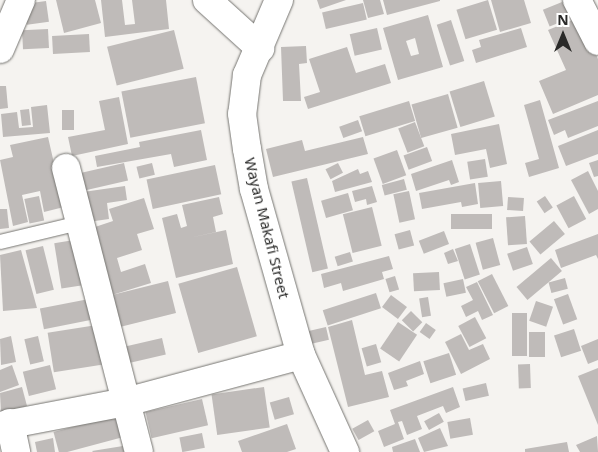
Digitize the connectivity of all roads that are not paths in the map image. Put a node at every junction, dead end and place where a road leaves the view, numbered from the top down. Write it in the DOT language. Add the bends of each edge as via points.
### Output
graph roads {
  1 [pos="21,0"];
  2 [pos="206,0"];
  3 [pos="279,0"];
  4 [pos="577,0"];
  5 [pos="598,41"];
  6 [pos="260,48"];
  7 [pos="0,49"];
  8 [pos="66,168"];
  9 [pos="79,223"];
  10 [pos="0,242"];
  11 [pos="301,355"];
  12 [pos="126,402"];
  13 [pos="5,424"];
  14 [pos="16,452"];
  15 [pos="139,452"];
  16 [pos="345,452"];
  1 -- 7 [label="street"];
  2 -- 6 [label="street"];
  3 -- 6 [label="street, Wayan Makafi Street"];
  4 -- 5 [label="street"];
  6 -- 11 [label="street, Wayan Makafi Street" via="247,75 242,114 254,189"];
  8 -- 9 [label="street"];
  9 -- 10 [label="lane"];
  9 -- 12 [label="street"];
  11 -- 12 [label="street"];
  11 -- 16 [label="street, Wayan Makafi Street"];
  12 -- 13 [label="street"];
  12 -- 15 [label="street"];
  13 -- 14 [label="street"];
}
